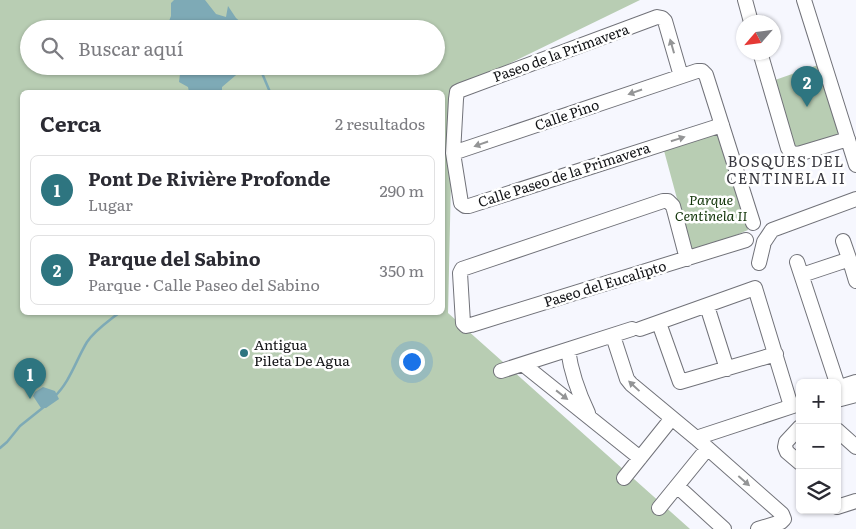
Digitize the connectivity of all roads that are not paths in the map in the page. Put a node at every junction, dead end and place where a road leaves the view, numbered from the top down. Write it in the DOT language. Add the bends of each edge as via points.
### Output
graph roads {
  1 [pos="744,0"];
  2 [pos="804,0"];
  3 [pos="749,15"];
  4 [pos="762,60"];
  5 [pos="681,76"];
  6 [pos="461,90"];
  7 [pos="722,125"];
  8 [pos="848,139"];
  9 [pos="453,153"];
  10 [pos="856,165"];
  11 [pos="856,199"];
  12 [pos="753,223"];
  13 [pos="772,230"];
  14 [pos="746,240"];
  15 [pos="843,241"];
  16 [pos="764,242"];
  17 [pos="687,259"];
  18 [pos="848,261"];
  19 [pos="760,264"];
  20 [pos="856,281"];
  21 [pos="707,306"];
  22 [pos="659,323"];
  23 [pos="613,336"];
  24 [pos="568,350"];
  25 [pos="776,354"];
  26 [pos="524,365"];
  27 [pos="727,369"];
  28 [pos="501,371"];
  29 [pos="837,379"];
  30 [pos="856,382"];
  31 [pos="841,391"];
  32 [pos="796,402"];
  33 [pos="796,404"];
  34 [pos="589,416"];
  35 [pos="672,418"];
  36 [pos="796,431"];
  37 [pos="841,434"];
  38 [pos="696,438"];
  39 [pos="856,447"];
  40 [pos="707,448"];
  41 [pos="640,458"];
  42 [pos="796,459"];
  43 [pos="624,478"];
  44 [pos="677,486"];
  45 [pos="659,508"];
  46 [pos="724,529"];
  47 [pos="758,529"];
  1 -- 3 [label="street"];
  2 -- 8 [label="street"];
  4 -- 8 [label="street" via="791,153 798,154"];
  5 -- 6 [label="street, Paseo de la Primavera, one-way" via="665,21 657,17"];
  5 -- 7 [label="street" via="702,70"];
  5 -- 9 [label="street, Calle Pino, one-way"];
  6 -- 9 [label="street, Calle Paseo de la Primavera" via="457,92 456,99"];
  9 -- 7 [label="street, Calle Paseo de la Primavera, one-way" via="461,203 469,206"];
  7 -- 12 [label="street"];
  8 -- 10 [label="street"];
  11 -- 13 [label="street"];
  12 -- 13 [label="street"];
  12 -- 14 [label="street"];
  13 -- 16 [label="street"];
  14 -- 16 [label="street"];
  14 -- 17 [label="street, Paseo del Eucalipto"];
  15 -- 18 [label="street"];
  16 -- 19 [label="street"];
  17 -- 17 [label="street, Paseo del Eucalipto" via="471,325 463,323 462,269 663,201 673,206"];
  18 -- 20 [label="street"];
  18 -- 29 [label="street" via="799,269"];
  21 -- 22 [label="street"];
  21 -- 25 [label="street" via="755,288"];
  21 -- 27 [label="street"];
  22 -- 23 [label="street"];
  22 -- 27 [label="street" via="680,382"];
  23 -- 24 [label="street"];
  35 -- 23 [label="street, one-way" via="627,379"];
  24 -- 26 [label="street"];
  24 -- 34 [label="street" via="575,383"];
  25 -- 27 [label="street"];
  25 -- 32 [label="street"];
  26 -- 28 [label="street"];
  26 -- 34 [label="street, one-way"];
  30 -- 31 [label="street"];
  33 -- 38 [label="street"];
  34 -- 41 [label="street"];
  35 -- 38 [label="street"];
  35 -- 41 [label="street"];
  36 -- 42 [label="street" via="784,447"];
  37 -- 39 [label="street"];
  38 -- 40 [label="street"];
  40 -- 44 [label="street"];
  40 -- 47 [label="street, one-way" via="782,514 782,522"];
  41 -- 43 [label="street"];
  44 -- 45 [label="street"];
  44 -- 46 [label="street"];
}
